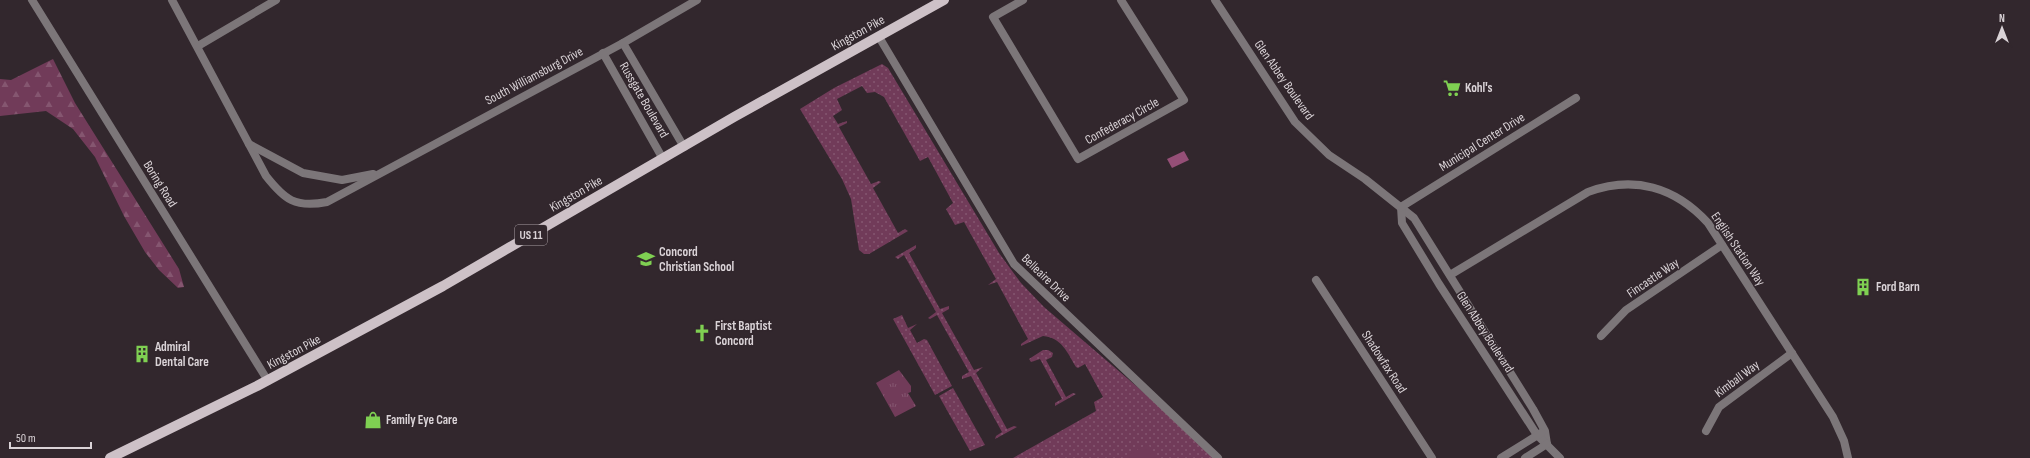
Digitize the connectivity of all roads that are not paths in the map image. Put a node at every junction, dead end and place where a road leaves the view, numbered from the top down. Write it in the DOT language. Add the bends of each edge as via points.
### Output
graph roads {
  1 [pos="32,0"];
  2 [pos="172,0"];
  3 [pos="276,0"];
  4 [pos="697,0"];
  5 [pos="944,0"];
  6 [pos="1023,0"];
  7 [pos="1121,0"];
  8 [pos="1215,0"];
  9 [pos="879,36"];
  10 [pos="623,43"];
  11 [pos="198,46"];
  12 [pos="603,53"];
  13 [pos="1576,98"];
  14 [pos="249,144"];
  15 [pos="684,147"];
  16 [pos="663,158"];
  17 [pos="382,172"];
  18 [pos="1401,207"];
  19 [pos="1722,245"];
  20 [pos="1450,275"];
  21 [pos="1316,280"];
  22 [pos="1601,336"];
  23 [pos="1792,354"];
  24 [pos="268,381"];
  25 [pos="1706,431"];
  26 [pos="1541,433"];
  27 [pos="1547,444"];
  28 [pos="110,458"];
  29 [pos="1218,458"];
  30 [pos="1432,458"];
  31 [pos="1501,458"];
  32 [pos="1525,458"];
  33 [pos="1560,458"];
  34 [pos="1848,458"];
  1 -- 24 [label="street, Boring Road"];
  2 -- 11 [label="street, South Williamsburg Drive"];
  3 -- 11 [label="street"];
  4 -- 10 [label="street, South Williamsburg Drive"];
  5 -- 9 [label="main road, Kingston Pike / US 11"];
  6 -- 7 [label="street, Confederacy Circle" via="993,17 1078,159 1184,100"];
  8 -- 18 [label="street, Glen Abbey Boulevard" via="1295,122 1329,155"];
  9 -- 15 [label="main road, Kingston Pike / US 11"];
  9 -- 29 [label="street, Belleaire Drive" via="1014,264"];
  10 -- 12 [label="street, South Williamsburg Drive"];
  10 -- 15 [label="street, Russgate Boulevard"];
  11 -- 14 [label="street, South Williamsburg Drive"];
  12 -- 16 [label="street, Russgate Boulevard"];
  12 -- 17 [label="street, South Williamsburg Drive"];
  13 -- 18 [label="street, Municipal Center Drive"];
  14 -- 17 [label="street, South Williamsburg Drive" via="303,173 315,176 342,180"];
  14 -- 17 [label="street, South Williamsburg Drive" via="266,176 280,194 303,204 328,202"];
  15 -- 16 [label="main road, Kingston Pike / US 11"];
  16 -- 24 [label="main road, Kingston Pike / US 11" via="443,286"];
  18 -- 20 [label="street, Glen Abbey Boulevard" via="1414,218"];
  18 -- 26 [label="street, Glen Abbey Boulevard" via="1402,223 1439,284"];
  19 -- 20 [label="street, English Station Way" via="1703,218 1678,197 1643,185 1614,185 1576,197"];
  19 -- 22 [label="street, Fincastle Way" via="1626,310"];
  19 -- 23 [label="street, English Station Way"];
  20 -- 26 [label="street, Glen Abbey Boulevard" via="1533,408"];
  21 -- 30 [label="street, Shadowfax Road"];
  23 -- 25 [label="street, Kimball Way" via="1719,407"];
  23 -- 34 [label="street, English Station Way" via="1833,417 1844,441"];
  24 -- 28 [label="main road, Kingston Pike / US 11"];
  26 -- 27 [label="street, Glen Abbey Boulevard"];
  26 -- 31 [label="street"];
  27 -- 32 [label="street"];
  27 -- 33 [label="street"];
}
